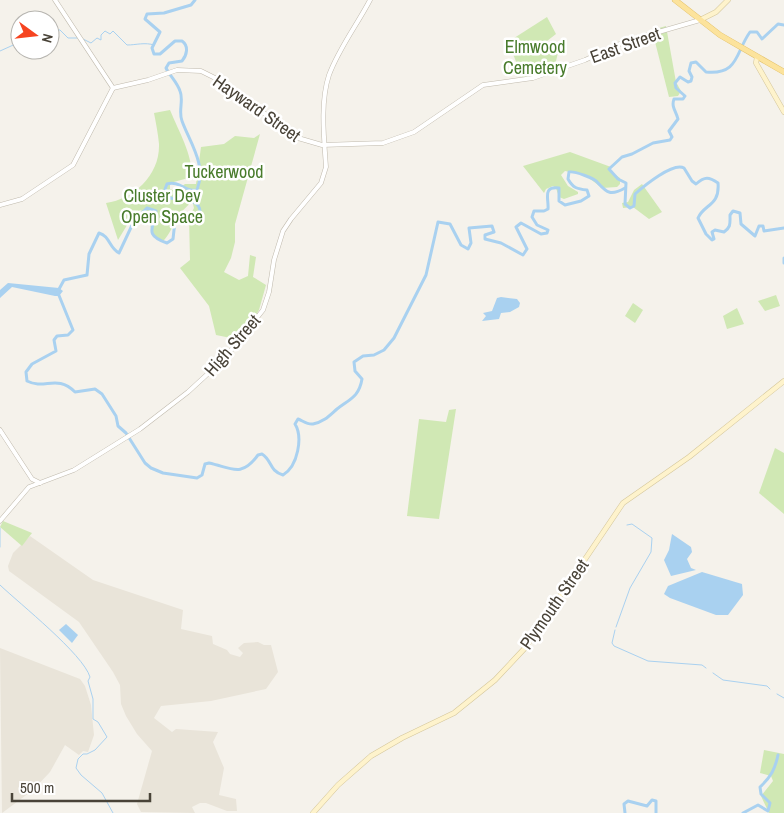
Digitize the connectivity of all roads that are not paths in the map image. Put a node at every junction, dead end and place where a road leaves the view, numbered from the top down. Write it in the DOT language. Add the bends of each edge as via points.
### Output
graph roads {
  1 [pos="55,0"];
  2 [pos="370,0"];
  3 [pos="675,0"];
  4 [pos="728,0"];
  5 [pos="718,10"];
  6 [pos="700,20"];
  7 [pos="710,28"];
  8 [pos="757,57"];
  9 [pos="784,72"];
  10 [pos="109,82"];
  11 [pos="113,88"];
  12 [pos="109,93"];
  13 [pos="784,112"];
  14 [pos="416,131"];
  15 [pos="326,145"];
  16 [pos="0,205"];
  17 [pos="784,381"];
  18 [pos="0,430"];
  19 [pos="32,479"];
  20 [pos="40,483"];
  21 [pos="30,486"];
  22 [pos="0,521"];
  23 [pos="312,813"];
  1 -- 10 [label="street"];
  2 -- 15 [label="street, High Street" via="328,78 325,94"];
  3 -- 6 [label="main road"];
  4 -- 5 [label="main road"];
  5 -- 6 [label="main road"];
  5 -- 7 [label="main road" via="711,19"];
  6 -- 7 [label="main road"];
  6 -- 14 [label="street, East Street" via="624,42 581,62 533,78 481,86"];
  7 -- 8 [label="main road"];
  8 -- 9 [label="main road"];
  8 -- 13 [label="main road" via="756,63"];
  10 -- 11 [label="street"];
  10 -- 12 [label="street"];
  11 -- 12 [label="street"];
  11 -- 15 [label="street, Hayward Street" via="187,69 208,74 296,136"];
  12 -- 16 [label="street" via="73,166 22,199"];
  14 -- 15 [label="street, Hayward Street" via="377,145"];
  15 -- 20 [label="street, High Street" via="324,178 284,229 274,260 268,297 260,314 214,369 132,435 74,470"];
  17 -- 23 [label="main road, Plymouth Street" via="689,457 623,503 527,644 495,680 454,713 368,758"];
  18 -- 19 [label="street"];
  19 -- 20 [label="street"];
  19 -- 21 [label="street"];
  20 -- 21 [label="street, High Street"];
  21 -- 22 [label="street"];
}
